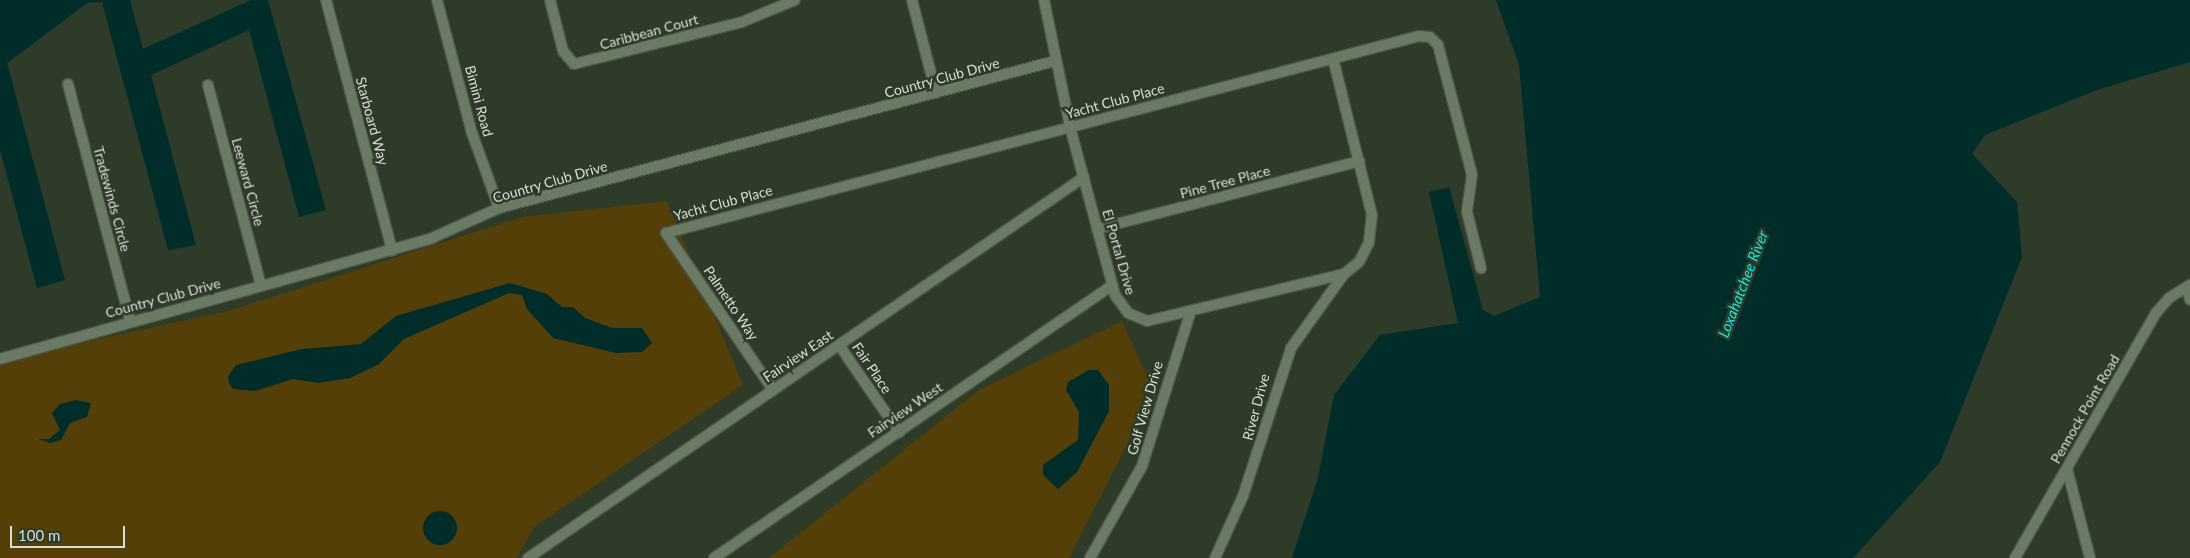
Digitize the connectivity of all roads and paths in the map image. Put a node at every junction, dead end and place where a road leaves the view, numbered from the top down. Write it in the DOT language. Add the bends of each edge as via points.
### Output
graph roads {
  1 [pos="326,0"];
  2 [pos="438,0"];
  3 [pos="550,0"];
  4 [pos="795,0"];
  5 [pos="912,0"];
  6 [pos="1044,0"];
  7 [pos="1333,59"];
  8 [pos="1055,61"];
  9 [pos="68,84"];
  10 [pos="208,85"];
  11 [pos="936,93"];
  12 [pos="1070,127"];
  13 [pos="1359,161"];
  14 [pos="1084,177"];
  15 [pos="499,208"];
  16 [pos="1097,229"];
  17 [pos="666,233"];
  18 [pos="392,250"];
  19 [pos="1481,268"];
  20 [pos="1344,274"];
  21 [pos="261,285"];
  22 [pos="1112,285"];
  23 [pos="2188,286"];
  24 [pos="2190,300"];
  25 [pos="1190,314"];
  26 [pos="130,321"];
  27 [pos="839,345"];
  28 [pos="0,358"];
  29 [pos="773,390"];
  30 [pos="898,432"];
  31 [pos="2066,469"];
  32 [pos="528,558"];
  33 [pos="714,558"];
  34 [pos="1090,558"];
  35 [pos="1214,558"];
  36 [pos="2015,558"];
  37 [pos="2090,558"];
  1 -- 18 [label="street, Starboard Way"];
  2 -- 15 [label="street, Bimini Road" via="472,133"];
  3 -- 4 [label="street, Caribbean Court" via="563,51 574,64 742,22"];
  5 -- 11 [label="street"];
  6 -- 8 [label="street, El Portal Drive"];
  7 -- 12 [label="street, Yacht Club Place"];
  7 -- 13 [label="street"];
  7 -- 19 [label="street, Yacht Club Place" via="1419,36 1435,40 1472,175 1467,212"];
  8 -- 11 [label="street, Country Club Drive"];
  8 -- 12 [label="street, El Portal Drive"];
  9 -- 26 [label="street, Tradewinds Circle"];
  10 -- 21 [label="street, Leeward Circle"];
  11 -- 15 [label="street, Country Club Drive"];
  12 -- 14 [label="street, El Portal Drive"];
  12 -- 17 [label="street, Yacht Club Place"];
  13 -- 16 [label="street, Pine Tree Place"];
  13 -- 20 [label="street" via="1372,215 1367,248 1355,266"];
  14 -- 16 [label="street, El Portal Drive"];
  14 -- 27 [label="street, Fairview East"];
  15 -- 18 [label="street, Country Club Drive" via="453,231"];
  16 -- 22 [label="street, El Portal Drive"];
  17 -- 29 [label="street, Palmetto Way"];
  18 -- 21 [label="street, Country Club Drive"];
  20 -- 25 [label="street, El Portal Drive"];
  20 -- 35 [label="street, River Drive" via="1310,316 1288,354 1243,496"];
  21 -- 26 [label="street, Country Club Drive"];
  22 -- 25 [label="street, El Portal Drive" via="1124,309 1142,320 1158,322"];
  22 -- 30 [label="street, Fairview West"];
  23 -- 24 [label="street"];
  23 -- 31 [label="street, Pennock Point Road" via="2156,314"];
  25 -- 34 [label="street, Golf View Drive" via="1142,466"];
  26 -- 28 [label="street, Country Club Drive"];
  27 -- 29 [label="street, Fairview East"];
  27 -- 30 [label="street, Fair Place"];
  29 -- 32 [label="street, Fairview East"];
  30 -- 33 [label="street, Fairview West"];
  31 -- 36 [label="street, Pennock Point Road"];
  31 -- 37 [label="street"];
}
